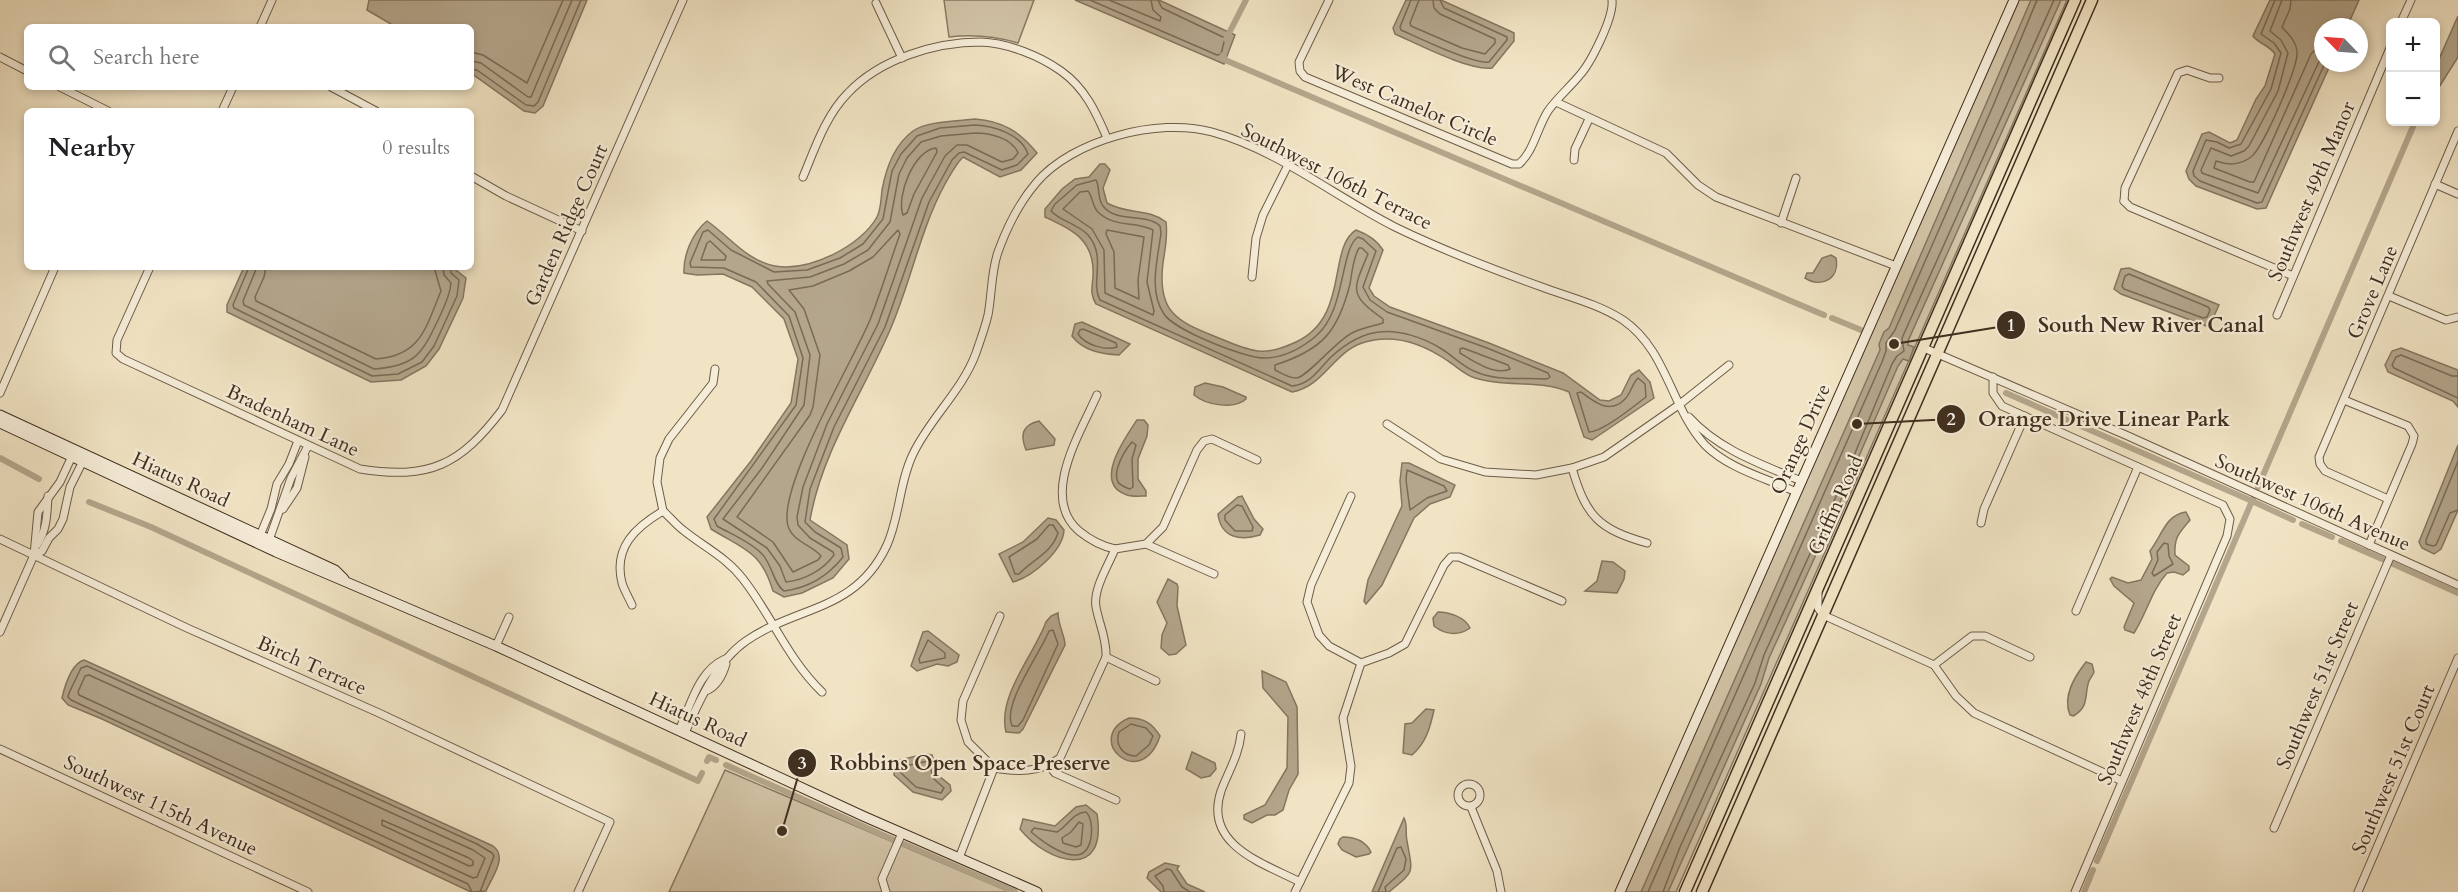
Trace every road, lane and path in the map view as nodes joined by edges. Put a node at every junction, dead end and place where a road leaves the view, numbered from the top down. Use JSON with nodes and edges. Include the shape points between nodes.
{"nodes":[{"id":1,"x":272,"y":0,"type":"edge"},
{"id":2,"x":683,"y":0,"type":"edge"},
{"id":3,"x":1329,"y":0,"type":"edge"},
{"id":4,"x":1612,"y":0,"type":"edge"},
{"id":5,"x":2014,"y":0,"type":"edge"},
{"id":6,"x":2075,"y":0,"type":"edge"},
{"id":7,"x":2092,"y":0,"type":"edge"},
{"id":8,"x":2411,"y":0,"type":"edge"},
{"id":9,"x":876,"y":3,"type":"dead end"},
{"id":10,"x":2403,"y":18,"type":"edge"},
{"id":11,"x":2066,"y":21,"type":"junction"},
{"id":12,"x":261,"y":24,"type":"edge"},
{"id":13,"x":2072,"y":45,"type":"junction"},
{"id":14,"x":0,"y":57,"type":"edge"},
{"id":15,"x":902,"y":58,"type":"junction"},
{"id":16,"x":2386,"y":60,"type":"edge"},
{"id":17,"x":24,"y":69,"type":"edge"},
{"id":18,"x":2219,"y":78,"type":"dead end"},
{"id":19,"x":66,"y":90,"type":"edge"},
{"id":20,"x":232,"y":90,"type":"edge"},
{"id":21,"x":337,"y":90,"type":"edge"},
{"id":22,"x":1556,"y":102,"type":"junction"},
{"id":23,"x":102,"y":108,"type":"edge"},
{"id":24,"x":223,"y":108,"type":"edge"},
{"id":25,"x":370,"y":108,"type":"edge"},
{"id":26,"x":1589,"y":119,"type":"junction"},
{"id":27,"x":2458,"y":130,"type":"edge"},
{"id":28,"x":1107,"y":138,"type":"junction"},
{"id":29,"x":1574,"y":160,"type":"dead end"},
{"id":30,"x":1288,"y":165,"type":"junction"},
{"id":31,"x":803,"y":177,"type":"dead end"},
{"id":32,"x":474,"y":178,"type":"edge"},
{"id":33,"x":1796,"y":178,"type":"dead end"},
{"id":34,"x":2435,"y":184,"type":"junction"},
{"id":35,"x":2458,"y":194,"type":"edge"},
{"id":36,"x":1781,"y":223,"type":"junction"},
{"id":37,"x":582,"y":231,"type":"junction"},
{"id":38,"x":1896,"y":266,"type":"junction"},
{"id":39,"x":54,"y":270,"type":"edge"},
{"id":40,"x":149,"y":270,"type":"edge"},
{"id":41,"x":2293,"y":276,"type":"junction"},
{"id":42,"x":1252,"y":277,"type":"dead end"},
{"id":43,"x":2389,"y":296,"type":"junction"},
{"id":44,"x":2277,"y":315,"type":"dead end"},
{"id":45,"x":2456,"y":318,"type":"edge"},
{"id":46,"x":1924,"y":348,"type":"junction"},
{"id":47,"x":1939,"y":354,"type":"junction"},
{"id":48,"x":1729,"y":365,"type":"dead end"},
{"id":49,"x":715,"y":369,"type":"dead end"},
{"id":50,"x":1993,"y":377,"type":"junction"},
{"id":51,"x":0,"y":393,"type":"edge"},
{"id":52,"x":1097,"y":395,"type":"dead end"},
{"id":53,"x":2344,"y":399,"type":"junction"},
{"id":54,"x":1682,"y":407,"type":"junction"},
{"id":55,"x":0,"y":415,"type":"edge"},
{"id":56,"x":2025,"y":416,"type":"junction"},
{"id":57,"x":0,"y":423,"type":"edge"},
{"id":58,"x":1387,"y":424,"type":"dead end"},
{"id":59,"x":298,"y":441,"type":"junction"},
{"id":60,"x":308,"y":446,"type":"junction"},
{"id":61,"x":463,"y":453,"type":"joint"},
{"id":62,"x":73,"y":454,"type":"junction"},
{"id":63,"x":84,"y":459,"type":"junction"},
{"id":64,"x":1257,"y":460,"type":"dead end"},
{"id":65,"x":2138,"y":467,"type":"junction"},
{"id":66,"x":1572,"y":468,"type":"junction"},
{"id":67,"x":281,"y":476,"type":"junction"},
{"id":68,"x":290,"y":480,"type":"junction"},
{"id":69,"x":1801,"y":481,"type":"junction"},
{"id":70,"x":299,"y":482,"type":"junction"},
{"id":71,"x":1796,"y":492,"type":"junction"},
{"id":72,"x":48,"y":496,"type":"junction"},
{"id":73,"x":1351,"y":496,"type":"dead end"},
{"id":74,"x":2388,"y":499,"type":"junction"},
{"id":75,"x":663,"y":511,"type":"junction"},
{"id":76,"x":280,"y":514,"type":"junction"},
{"id":77,"x":1981,"y":523,"type":"dead end"},
{"id":78,"x":46,"y":526,"type":"junction"},
{"id":79,"x":58,"y":529,"type":"junction"},
{"id":80,"x":0,"y":539,"type":"edge"},
{"id":81,"x":263,"y":541,"type":"junction"},
{"id":82,"x":1647,"y":543,"type":"dead end"},
{"id":83,"x":1146,"y":544,"type":"junction"},
{"id":84,"x":2368,"y":545,"type":"junction"},
{"id":85,"x":36,"y":547,"type":"junction"},
{"id":86,"x":1115,"y":549,"type":"junction"},
{"id":87,"x":34,"y":555,"type":"junction"},
{"id":88,"x":2391,"y":555,"type":"junction"},
{"id":89,"x":1214,"y":574,"type":"dead end"},
{"id":90,"x":2458,"y":585,"type":"edge"},
{"id":91,"x":1817,"y":590,"type":"junction"},
{"id":92,"x":1562,"y":601,"type":"dead end"},
{"id":93,"x":632,"y":605,"type":"dead end"},
{"id":94,"x":2076,"y":611,"type":"dead end"},
{"id":95,"x":1823,"y":615,"type":"junction"},
{"id":96,"x":1000,"y":616,"type":"dead end"},
{"id":97,"x":509,"y":617,"type":"dead end"},
{"id":98,"x":773,"y":627,"type":"junction"},
{"id":99,"x":0,"y":632,"type":"edge"},
{"id":100,"x":496,"y":646,"type":"junction"},
{"id":101,"x":1107,"y":657,"type":"junction"},
{"id":102,"x":2030,"y":657,"type":"dead end"},
{"id":103,"x":727,"y":658,"type":"junction"},
{"id":104,"x":2458,"y":658,"type":"edge"},
{"id":105,"x":1361,"y":663,"type":"junction"},
{"id":106,"x":1934,"y":665,"type":"junction"},
{"id":107,"x":1156,"y":681,"type":"dead end"},
{"id":108,"x":822,"y":692,"type":"dead end"},
{"id":109,"x":682,"y":731,"type":"junction"},
{"id":110,"x":1241,"y":734,"type":"dead end"},
{"id":111,"x":0,"y":749,"type":"edge"},
{"id":112,"x":1049,"y":766,"type":"junction"},
{"id":113,"x":994,"y":768,"type":"junction"},
{"id":114,"x":2121,"y":781,"type":"junction"},
{"id":115,"x":1116,"y":800,"type":"dead end"},
{"id":116,"x":1471,"y":807,"type":"dead end"},
{"id":117,"x":2274,"y":828,"type":"dead end"},
{"id":118,"x":902,"y":833,"type":"junction"},
{"id":119,"x":959,"y":858,"type":"junction"},
{"id":120,"x":1300,"y":882,"type":"junction"},
{"id":121,"x":308,"y":892,"type":"edge"},
{"id":122,"x":578,"y":892,"type":"edge"},
{"id":123,"x":886,"y":892,"type":"edge"},
{"id":124,"x":1037,"y":892,"type":"edge"},
{"id":125,"x":1295,"y":892,"type":"edge"},
{"id":126,"x":1501,"y":892,"type":"edge"},
{"id":127,"x":1620,"y":892,"type":"edge"},
{"id":128,"x":1685,"y":892,"type":"edge"},
{"id":129,"x":1702,"y":892,"type":"edge"},
{"id":130,"x":2075,"y":892,"type":"edge"},
{"id":131,"x":2358,"y":892,"type":"edge"}],
"edges":[{"from":1,"to":12,"type":"street"},
{"from":2,"to":37,"type":"street","name":"Garden Ridge Court"},
{"from":3,"to":22,"type":"street","name":"West Camelot Circle","via":[[1299,62],[1305,76],[1326,86],[1519,164]]},
{"from":4,"to":22,"type":"street","via":[[1612,10],[1588,64]]},
{"from":5,"to":38,"type":"street","name":"Orange Drive"},
{"from":6,"to":11,"type":"main road","name":"Griffin Road"},
{"from":7,"to":13,"type":"main road","name":"Griffin Road"},
{"from":8,"to":10,"type":"street"},
{"from":9,"to":15,"type":"street"},
{"from":11,"to":13,"type":"main road"},
{"from":11,"to":46,"type":"main road","name":"Griffin Road"},
{"from":13,"to":47,"type":"main road","name":"Griffin Road"},
{"from":14,"to":17,"type":"street"},
{"from":15,"to":28,"type":"street","via":[[937,47],[982,42],[1022,50],[1062,71],[1090,100]]},
{"from":15,"to":31,"type":"street","via":[[876,70],[847,93],[823,129]]},
{"from":16,"to":41,"type":"street","name":"Southwest 49th Manor"},
{"from":18,"to":41,"type":"street","via":[[2181,70],[2122,202]]},
{"from":19,"to":23,"type":"street"},
{"from":20,"to":24,"type":"street"},
{"from":21,"to":25,"type":"street"},
{"from":22,"to":26,"type":"street"},
{"from":26,"to":29,"type":"street"},
{"from":26,"to":36,"type":"street","via":[[1666,153],[1716,197]]},
{"from":27,"to":34,"type":"street","name":"Grove Lane"},
{"from":28,"to":30,"type":"street","name":"Southwest 106th Terrace","via":[[1157,128],[1208,130]]},
{"from":28,"to":98,"type":"street","name":"Southwest 106th Terrace","via":[[1069,156],[1038,181],[1011,219],[996,258],[988,315],[975,357],[913,453],[886,547],[872,568],[858,586],[836,601]]},
{"from":30,"to":42,"type":"street","via":[[1263,215]]},
{"from":30,"to":54,"type":"street","name":"Southwest 106th Terrace","via":[[1397,228],[1463,258],[1598,307],[1625,322],[1647,342]]},
{"from":32,"to":37,"type":"street"},
{"from":33,"to":36,"type":"street"},
{"from":34,"to":35,"type":"street"},
{"from":34,"to":43,"type":"street","name":"Grove Lane"},
{"from":36,"to":38,"type":"street"},
{"from":37,"to":61,"type":"street","name":"Garden Ridge Court","via":[[502,410]]},
{"from":38,"to":69,"type":"street","name":"Orange Drive"},
{"from":39,"to":51,"type":"street"},
{"from":40,"to":59,"type":"street","name":"Bradenham Lane","via":[[117,340],[116,353]]},
{"from":41,"to":44,"type":"street","name":"Southwest 49th Manor"},
{"from":43,"to":45,"type":"street","via":[[2444,319]]},
{"from":43,"to":53,"type":"street","name":"Grove Lane"},
{"from":46,"to":47,"type":"street","name":"Southwest 106th Avenue"},
{"from":46,"to":91,"type":"main road","name":"Griffin Road"},
{"from":47,"to":50,"type":"street","name":"Southwest 106th Avenue"},
{"from":47,"to":95,"type":"main road","name":"Griffin Road"},
{"from":48,"to":54,"type":"street"},
{"from":49,"to":75,"type":"street","via":[[713,383],[669,439],[660,458],[657,482]]},
{"from":50,"to":56,"type":"street","via":[[1993,393],[1998,402]]},
{"from":50,"to":84,"type":"street","name":"Southwest 106th Avenue"},
{"from":52,"to":86,"type":"street","via":[[1067,464],[1062,499],[1075,527],[1103,547]]},
{"from":53,"to":74,"type":"street","name":"Grove Lane","via":[[2320,454],[2321,466]]},
{"from":53,"to":74,"type":"street","via":[[2405,425],[2414,436]]},
{"from":54,"to":66,"type":"street","via":[[1604,457]]},
{"from":54,"to":69,"type":"street","name":"Southwest 106th Terrace","via":[[1710,437]]},
{"from":54,"to":71,"type":"street","name":"Southwest 106th Terrace","via":[[1694,430],[1724,461]]},
{"from":55,"to":62,"type":"street","name":"Hiatus Road"},
{"from":56,"to":65,"type":"street"},
{"from":56,"to":77,"type":"street"},
{"from":57,"to":62,"type":"street","name":"Hiatus Road"},
{"from":58,"to":66,"type":"street","via":[[1441,459],[1485,472],[1536,475]]},
{"from":59,"to":60,"type":"street","name":"Bradenham Lane"},
{"from":59,"to":67,"type":"street"},
{"from":60,"to":61,"type":"street","name":"Bradenham Lane","via":[[360,470],[384,473],[416,473],[446,464]]},
{"from":60,"to":68,"type":"street"},
{"from":60,"to":70,"type":"street"},
{"from":62,"to":63,"type":"street","name":"Hiatus Road"},
{"from":62,"to":72,"type":"street","via":[[60,482]]},
{"from":63,"to":79,"type":"street","via":[[70,487]]},
{"from":63,"to":81,"type":"street","name":"Hiatus Road"},
{"from":64,"to":83,"type":"street","via":[[1212,439],[1204,441],[1163,527]]},
{"from":65,"to":94,"type":"street"},
{"from":65,"to":114,"type":"street","name":"Southwest 48th Street","via":[[2223,505],[2230,519],[2227,536]]},
{"from":66,"to":82,"type":"street","via":[[1593,516],[1617,535]]},
{"from":67,"to":68,"type":"street"},
{"from":67,"to":81,"type":"street"},
{"from":68,"to":70,"type":"street"},
{"from":68,"to":76,"type":"street"},
{"from":69,"to":71,"type":"street","name":"Orange Drive"},
{"from":70,"to":76,"type":"street"},
{"from":71,"to":127,"type":"street","name":"Orange Drive"},
{"from":72,"to":78,"type":"street"},
{"from":72,"to":85,"type":"street","via":[[38,512]]},
{"from":73,"to":105,"type":"street","via":[[1307,602],[1319,635],[1329,646]]},
{"from":74,"to":84,"type":"street"},
{"from":75,"to":93,"type":"street","via":[[641,524],[627,540],[621,562],[622,583]]},
{"from":75,"to":98,"type":"street","via":[[682,530],[719,554],[743,579]]},
{"from":76,"to":81,"type":"street"},
{"from":78,"to":79,"type":"street"},
{"from":78,"to":85,"type":"street"},
{"from":79,"to":87,"type":"street","via":[[42,551]]},
{"from":80,"to":87,"type":"street","name":"Birch Terrace"},
{"from":81,"to":100,"type":"street","name":"Hiatus Road","via":[[332,577],[345,579]]},
{"from":83,"to":86,"type":"street"},
{"from":83,"to":89,"type":"street"},
{"from":84,"to":88,"type":"street","name":"Southwest 106th Avenue"},
{"from":85,"to":87,"type":"street"},
{"from":86,"to":101,"type":"street","via":[[1095,605]]},
{"from":87,"to":99,"type":"street"},
{"from":87,"to":122,"type":"street","name":"Birch Terrace","via":[[610,822]]},
{"from":88,"to":90,"type":"street","name":"Southwest 106th Avenue"},
{"from":88,"to":117,"type":"street","name":"Southwest 51st Street"},
{"from":91,"to":95,"type":"street","via":[[1818,608]]},
{"from":91,"to":128,"type":"main road","name":"Griffin Road"},
{"from":92,"to":105,"type":"street","via":[[1451,557],[1405,644]]},
{"from":95,"to":106,"type":"street"},
{"from":95,"to":129,"type":"main road","name":"Griffin Road"},
{"from":96,"to":113,"type":"street","via":[[963,700],[961,720],[968,742]]},
{"from":97,"to":100,"type":"street"},
{"from":98,"to":103,"type":"street","name":"Southwest 106th Terrace","via":[[746,641]]},
{"from":98,"to":108,"type":"street","via":[[804,675]]},
{"from":100,"to":109,"type":"street","name":"Hiatus Road"},
{"from":101,"to":107,"type":"street"},
{"from":101,"to":112,"type":"street","via":[[1060,758]]},
{"from":102,"to":106,"type":"street","via":[[1984,636],[1972,636]]},
{"from":103,"to":109,"type":"street"},
{"from":103,"to":109,"type":"street","name":"Southwest 106th Terrace","via":[[706,673]]},
{"from":104,"to":131,"type":"street","name":"Southwest 51st Court"},
{"from":105,"to":120,"type":"street","via":[[1343,718],[1351,766],[1349,783]]},
{"from":106,"to":114,"type":"street","via":[[1974,713]]},
{"from":109,"to":118,"type":"street","name":"Hiatus Road"},
{"from":110,"to":120,"type":"street","via":[[1219,798],[1221,828],[1244,854]]},
{"from":111,"to":121,"type":"street","name":"Southwest 115th Avenue"},
{"from":112,"to":113,"type":"street","via":[[1022,771]]},
{"from":112,"to":115,"type":"street"},
{"from":113,"to":119,"type":"street"},
{"from":114,"to":130,"type":"street","name":"Southwest 48th Street"},
{"from":116,"to":126,"type":"street","via":[[1497,871]]},
{"from":118,"to":119,"type":"street","name":"Hiatus Road"},
{"from":118,"to":123,"type":"street","via":[[882,879]]},
{"from":119,"to":124,"type":"street","name":"Hiatus Road"},
{"from":120,"to":125,"type":"street"}]}
